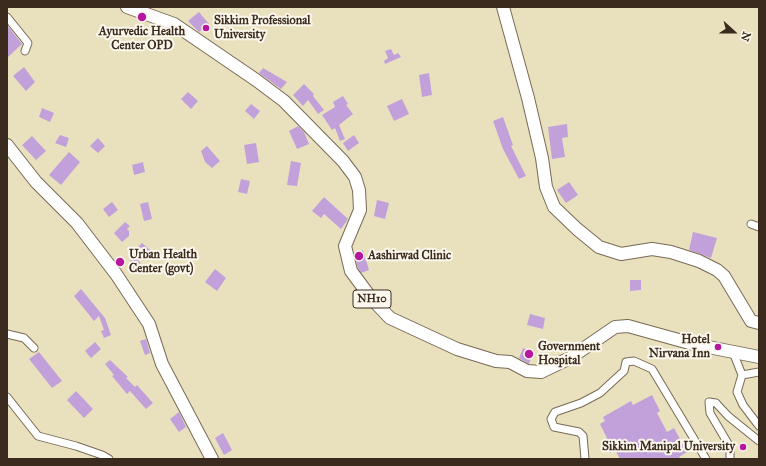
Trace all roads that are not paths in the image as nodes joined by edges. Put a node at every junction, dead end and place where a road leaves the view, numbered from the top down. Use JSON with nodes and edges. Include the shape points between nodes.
{"nodes":[{"id":1,"x":127,"y":7,"type":"edge"},
{"id":2,"x":503,"y":7,"type":"edge"},
{"id":3,"x":7,"y":17,"type":"edge"},
{"id":4,"x":25,"y":51,"type":"dead end"},
{"id":5,"x":7,"y":145,"type":"edge"},
{"id":6,"x":751,"y":224,"type":"dead end"},
{"id":7,"x":759,"y":227,"type":"edge"},
{"id":8,"x":759,"y":323,"type":"edge"},
{"id":9,"x":7,"y":334,"type":"edge"},
{"id":10,"x":34,"y":348,"type":"dead end"},
{"id":11,"x":733,"y":352,"type":"junction"},
{"id":12,"x":759,"y":357,"type":"edge"},
{"id":13,"x":759,"y":372,"type":"edge"},
{"id":14,"x":742,"y":375,"type":"junction"},
{"id":15,"x":7,"y":397,"type":"edge"},
{"id":16,"x":759,"y":426,"type":"edge"},
{"id":17,"x":759,"y":441,"type":"edge"},
{"id":18,"x":76,"y":446,"type":"junction"},
{"id":19,"x":100,"y":459,"type":"edge"},
{"id":20,"x":109,"y":459,"type":"edge"},
{"id":21,"x":212,"y":459,"type":"edge"},
{"id":22,"x":585,"y":459,"type":"edge"},
{"id":23,"x":706,"y":459,"type":"edge"},
{"id":24,"x":730,"y":459,"type":"edge"}],
"edges":[{"from":1,"to":11,"type":"highway","number":"NH10","via":[[174,24],[267,88],[284,101],[343,160],[355,177],[359,190],[360,210],[345,246],[351,271],[390,318],[457,348],[496,361],[510,362],[527,371],[541,372],[570,358],[615,326],[628,326]]},
{"from":2,"to":8,"type":"highway","via":[[528,98],[546,187],[554,207],[600,247],[621,254],[652,249],[699,260],[724,276],[751,322]]},
{"from":3,"to":4,"type":"street","via":[[28,43]]},
{"from":5,"to":21,"type":"highway","via":[[36,182],[77,223],[116,274],[149,324],[162,364]]},
{"from":6,"to":7,"type":"street"},
{"from":9,"to":10,"type":"street","via":[[24,338]]},
{"from":11,"to":12,"type":"highway","number":"NH10"},
{"from":11,"to":14,"type":"street"},
{"from":13,"to":14,"type":"street"},
{"from":14,"to":16,"type":"street","via":[[737,392],[743,405]]},
{"from":15,"to":18,"type":"street","via":[[38,436]]},
{"from":17,"to":24,"type":"street","via":[[716,403],[709,402],[710,412],[730,446]]},
{"from":18,"to":19,"type":"street"},
{"from":18,"to":20,"type":"street"},
{"from":22,"to":23,"type":"street","via":[[583,436],[579,432],[554,427],[551,419],[555,412],[600,393],[624,371],[626,362],[634,361],[652,369]]}]}
